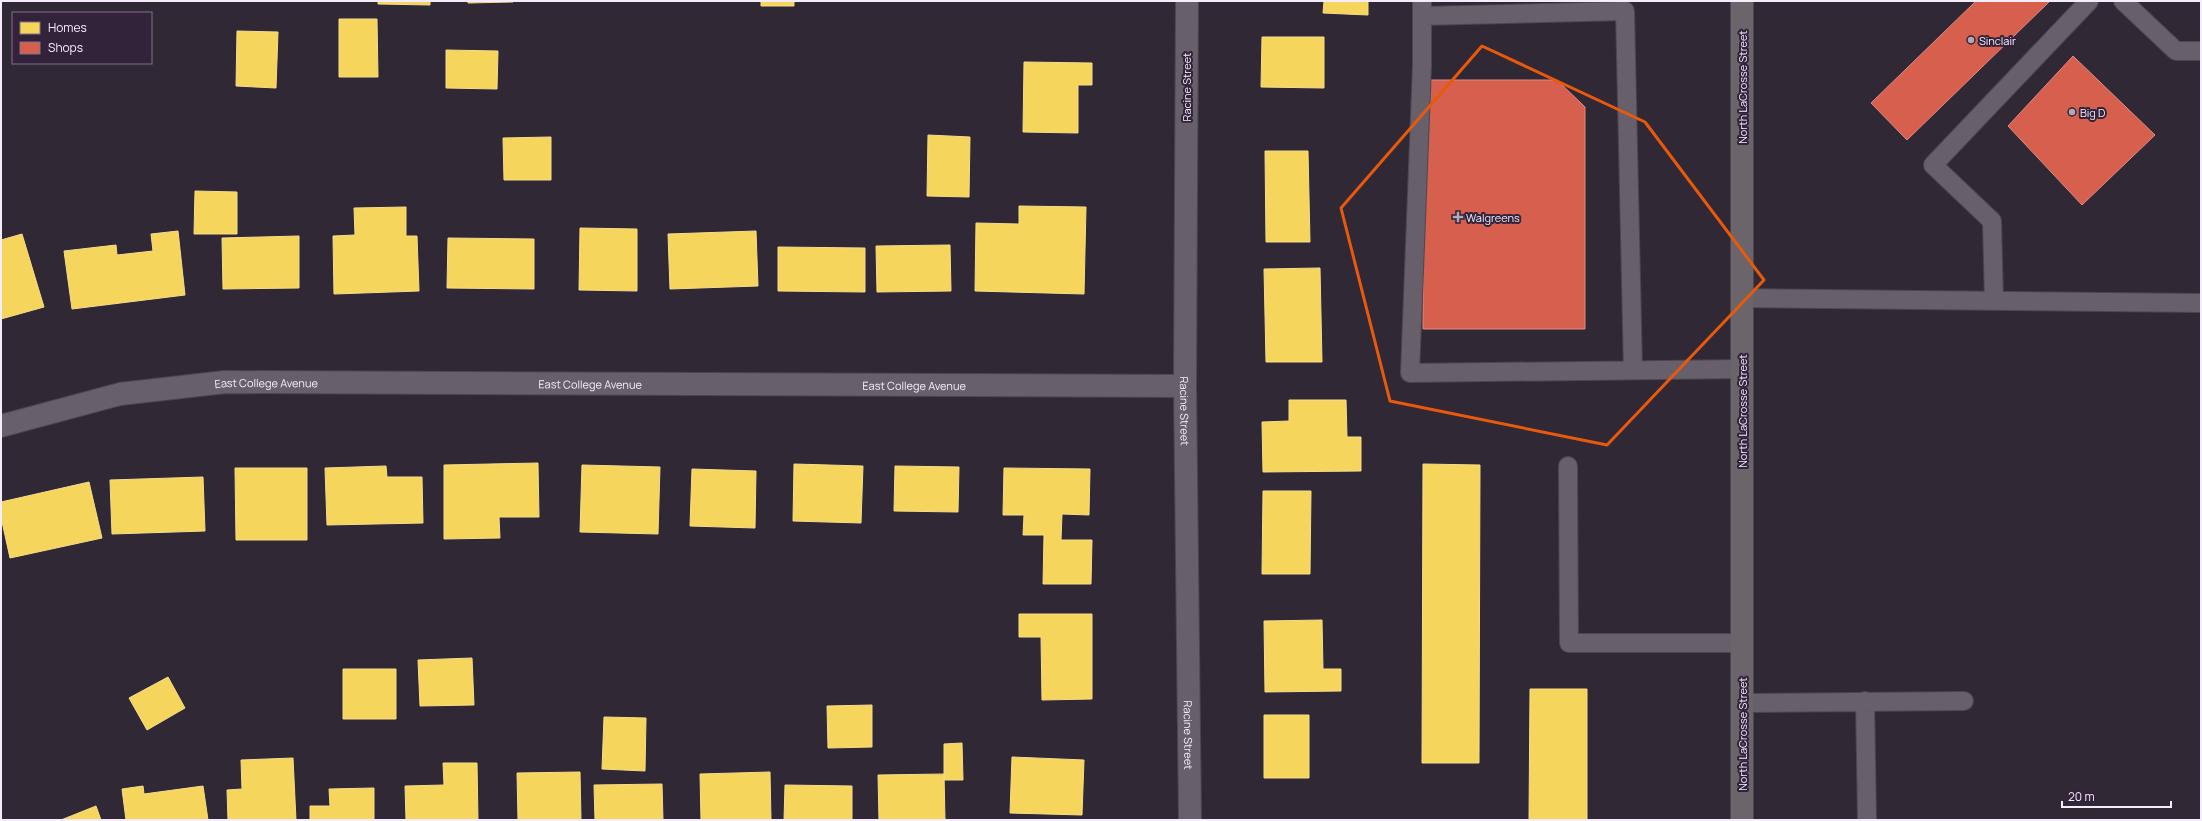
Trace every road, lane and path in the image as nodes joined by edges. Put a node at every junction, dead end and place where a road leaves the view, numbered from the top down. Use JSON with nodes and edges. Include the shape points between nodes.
{"nodes":[{"id":1,"x":1187,"y":1,"type":"edge"},
{"id":2,"x":1742,"y":1,"type":"edge"},
{"id":3,"x":2089,"y":1,"type":"edge"},
{"id":4,"x":2123,"y":1,"type":"edge"},
{"id":5,"x":1625,"y":6,"type":"edge"},
{"id":6,"x":1422,"y":8,"type":"edge"},
{"id":7,"x":2201,"y":50,"type":"edge"},
{"id":8,"x":1742,"y":298,"type":"junction"},
{"id":9,"x":1994,"y":301,"type":"junction"},
{"id":10,"x":2201,"y":303,"type":"edge"},
{"id":11,"x":1742,"y":369,"type":"junction"},
{"id":12,"x":1633,"y":370,"type":"junction"},
{"id":13,"x":1185,"y":386,"type":"junction"},
{"id":14,"x":1,"y":426,"type":"edge"},
{"id":15,"x":1568,"y":466,"type":"dead end"},
{"id":16,"x":1742,"y":643,"type":"junction"},
{"id":17,"x":1865,"y":701,"type":"junction"},
{"id":18,"x":1964,"y":701,"type":"dead end"},
{"id":19,"x":1742,"y":703,"type":"junction"},
{"id":20,"x":1190,"y":820,"type":"edge"},
{"id":21,"x":1742,"y":820,"type":"edge"},
{"id":22,"x":1867,"y":820,"type":"edge"}],
"edges":[{"from":1,"to":13,"type":"street","name":"Racine Street"},
{"from":2,"to":8,"type":"main road","name":"North LaCrosse Street"},
{"from":3,"to":9,"type":"lane","via":[[1933,165],[1992,221]]},
{"from":4,"to":7,"type":"lane","via":[[2176,51]]},
{"from":5,"to":6,"type":"lane"},
{"from":5,"to":12,"type":"lane"},
{"from":6,"to":12,"type":"lane","via":[[1410,373]]},
{"from":8,"to":9,"type":"lane"},
{"from":8,"to":11,"type":"main road","name":"North LaCrosse Street"},
{"from":9,"to":10,"type":"lane"},
{"from":11,"to":12,"type":"lane"},
{"from":11,"to":16,"type":"main road","name":"North LaCrosse Street"},
{"from":13,"to":14,"type":"street","name":"East College Avenue","via":[[225,382],[120,394]]},
{"from":13,"to":20,"type":"street","name":"Racine Street"},
{"from":15,"to":16,"type":"lane","via":[[1569,643]]},
{"from":16,"to":19,"type":"main road","name":"North LaCrosse Street"},
{"from":17,"to":18,"type":"lane"},
{"from":17,"to":19,"type":"lane"},
{"from":17,"to":22,"type":"lane"},
{"from":19,"to":21,"type":"main road","name":"North LaCrosse Street"}]}
